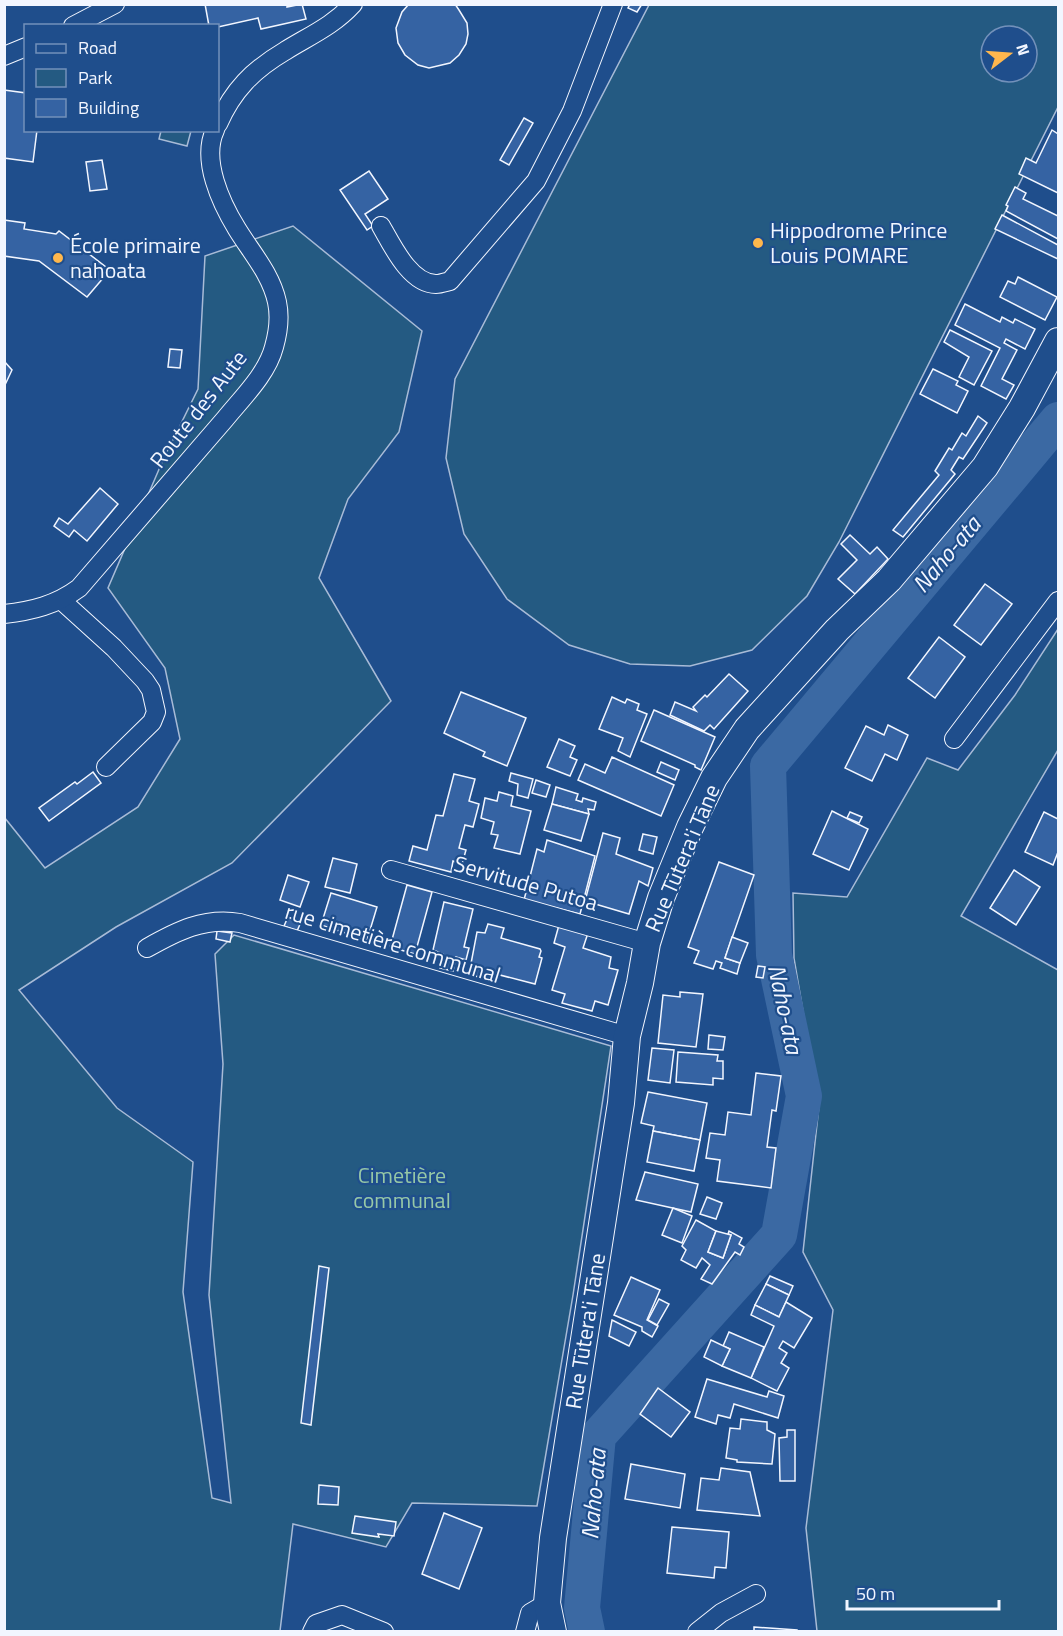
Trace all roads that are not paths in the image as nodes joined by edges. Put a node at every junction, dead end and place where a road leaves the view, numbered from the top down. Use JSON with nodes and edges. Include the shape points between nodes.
{"nodes":[{"id":1,"x":115,"y":4,"type":"edge"},
{"id":2,"x":353,"y":4,"type":"edge"},
{"id":3,"x":613,"y":4,"type":"edge"},
{"id":4,"x":77,"y":24,"type":"edge"},
{"id":5,"x":24,"y":48,"type":"edge"},
{"id":6,"x":4,"y":56,"type":"edge"},
{"id":7,"x":219,"y":122,"type":"edge"},
{"id":8,"x":214,"y":132,"type":"edge"},
{"id":9,"x":381,"y":226,"type":"dead end"},
{"id":10,"x":1059,"y":341,"type":"edge"},
{"id":11,"x":61,"y":600,"type":"junction"},
{"id":12,"x":1059,"y":601,"type":"edge"},
{"id":13,"x":4,"y":614,"type":"edge"},
{"id":14,"x":954,"y":739,"type":"dead end"},
{"id":15,"x":106,"y":767,"type":"dead end"},
{"id":16,"x":391,"y":870,"type":"dead end"},
{"id":17,"x":647,"y":943,"type":"junction"},
{"id":18,"x":147,"y":948,"type":"dead end"},
{"id":19,"x":627,"y":1036,"type":"junction"},
{"id":20,"x":756,"y":1594,"type":"dead end"},
{"id":21,"x":547,"y":1603,"type":"junction"},
{"id":22,"x":312,"y":1632,"type":"edge"},
{"id":23,"x":384,"y":1632,"type":"edge"},
{"id":24,"x":525,"y":1632,"type":"edge"},
{"id":25,"x":553,"y":1632,"type":"edge"},
{"id":26,"x":697,"y":1632,"type":"edge"}],
"edges":[{"from":1,"to":4,"type":"street"},
{"from":2,"to":7,"type":"street","via":[[330,26],[283,52],[246,79]]},
{"from":3,"to":9,"type":"street","via":[[572,111],[536,182],[450,281],[435,285],[418,279],[401,260]]},
{"from":5,"to":6,"type":"street"},
{"from":8,"to":11,"type":"street","name":"Route des Aute","via":[[209,151],[215,183],[237,229],[267,276],[276,301],[278,326],[273,350],[253,385],[225,419],[79,588]]},
{"from":10,"to":17,"type":"street","name":"Rue Tūtera'i Tāne","via":[[985,466],[889,580],[837,630],[747,729],[702,802],[661,898]]},
{"from":11,"to":13,"type":"street","name":"Route des Aute"},
{"from":11,"to":15,"type":"street","via":[[114,648],[151,690],[156,712],[152,722]]},
{"from":12,"to":14,"type":"street"},
{"from":16,"to":17,"type":"street","name":"Servitude Putoa"},
{"from":17,"to":19,"type":"street","name":"Rue Tūtera'i Tāne"},
{"from":18,"to":19,"type":"street","name":"rue cimetière communal","via":[[199,923],[240,922]]},
{"from":19,"to":21,"type":"street","name":"Rue Tūtera'i Tāne","via":[[621,1103],[557,1506]]},
{"from":20,"to":26,"type":"street","via":[[721,1612]]},
{"from":21,"to":24,"type":"street","via":[[530,1613]]},
{"from":21,"to":25,"type":"street","name":"Rue Tūtera'i Tāne"},
{"from":22,"to":23,"type":"street","via":[[316,1624],[342,1615]]}]}
